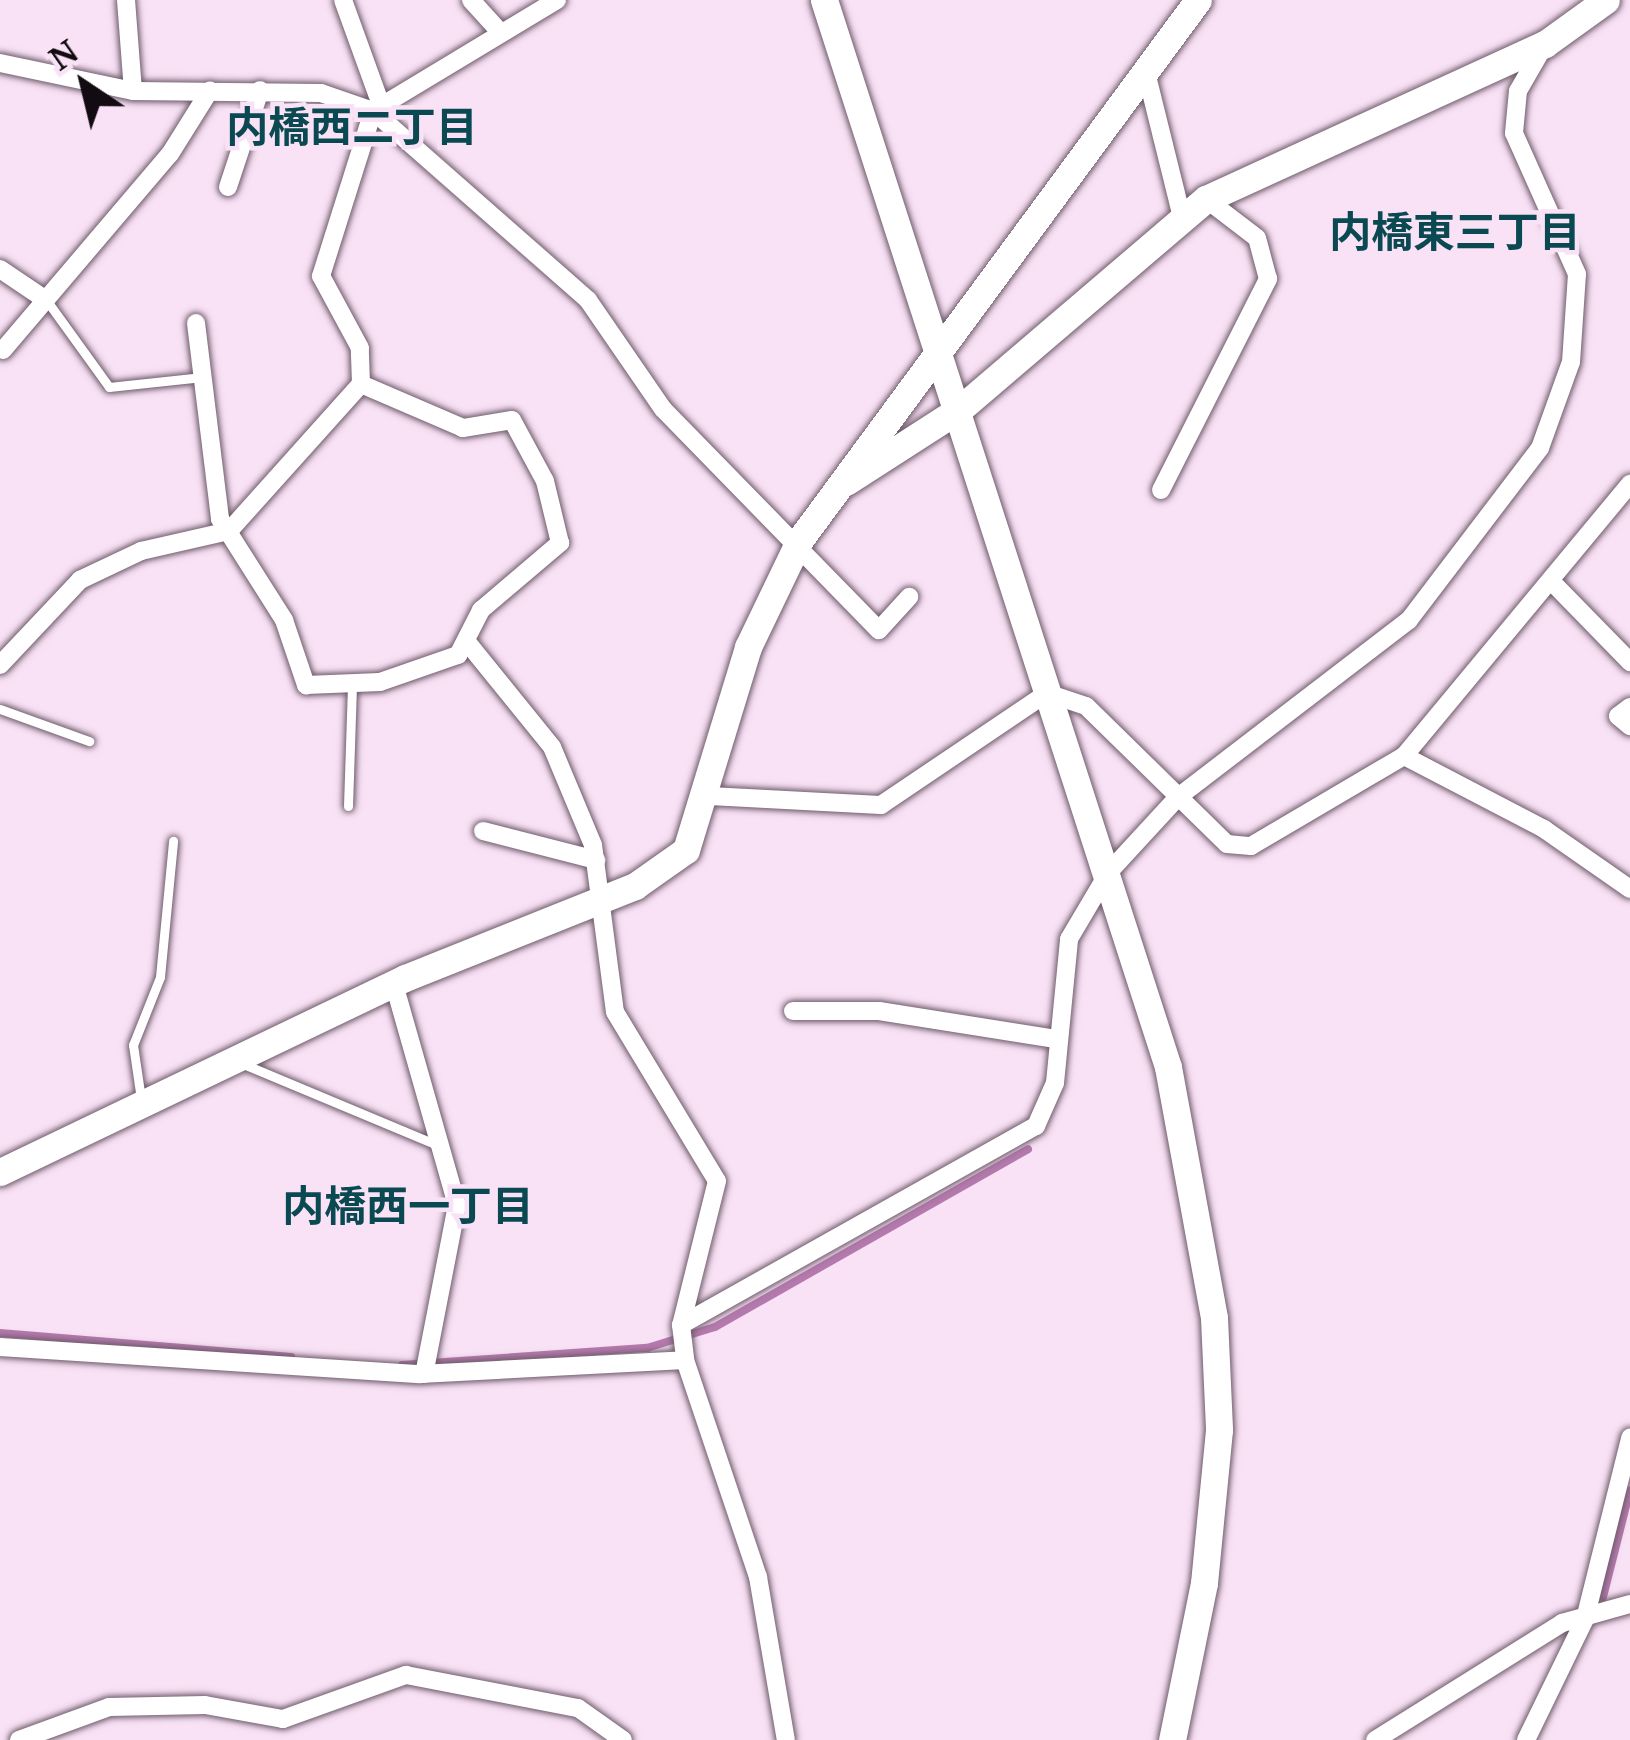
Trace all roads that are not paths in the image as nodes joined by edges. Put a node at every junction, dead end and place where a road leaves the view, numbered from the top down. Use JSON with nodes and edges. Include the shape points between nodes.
{"nodes":[{"id":1,"x":126,"y":0,"type":"edge"},
{"id":2,"x":343,"y":0,"type":"edge"},
{"id":3,"x":471,"y":0,"type":"edge"},
{"id":4,"x":557,"y":0,"type":"edge"},
{"id":5,"x":824,"y":0,"type":"edge"},
{"id":6,"x":1198,"y":0,"type":"edge"},
{"id":7,"x":1606,"y":0,"type":"edge"},
{"id":8,"x":500,"y":32,"type":"junction"},
{"id":9,"x":1545,"y":44,"type":"junction"},
{"id":10,"x":0,"y":63,"type":"edge"},
{"id":11,"x":1145,"y":68,"type":"junction"},
{"id":12,"x":210,"y":90,"type":"junction"},
{"id":13,"x":260,"y":90,"type":"junction"},
{"id":14,"x":133,"y":92,"type":"junction"},
{"id":15,"x":377,"y":108,"type":"junction"},
{"id":16,"x":228,"y":187,"type":"dead end"},
{"id":17,"x":1206,"y":199,"type":"junction"},
{"id":18,"x":1182,"y":217,"type":"junction"},
{"id":19,"x":0,"y":269,"type":"edge"},
{"id":20,"x":46,"y":300,"type":"junction"},
{"id":21,"x":196,"y":323,"type":"dead end"},
{"id":22,"x":942,"y":349,"type":"junction"},
{"id":23,"x":3,"y":350,"type":"dead end"},
{"id":24,"x":202,"y":377,"type":"junction"},
{"id":25,"x":361,"y":384,"type":"junction"},
{"id":26,"x":961,"y":408,"type":"junction"},
{"id":27,"x":842,"y":483,"type":"junction"},
{"id":28,"x":1630,"y":484,"type":"edge"},
{"id":29,"x":1161,"y":490,"type":"dead end"},
{"id":30,"x":229,"y":532,"type":"junction"},
{"id":31,"x":799,"y":542,"type":"junction"},
{"id":32,"x":1552,"y":582,"type":"junction"},
{"id":33,"x":909,"y":596,"type":"dead end"},
{"id":34,"x":467,"y":642,"type":"junction"},
{"id":35,"x":1,"y":658,"type":"edge"},
{"id":36,"x":1630,"y":662,"type":"edge"},
{"id":37,"x":352,"y":680,"type":"junction"},
{"id":38,"x":1047,"y":693,"type":"junction"},
{"id":39,"x":1630,"y":707,"type":"edge"},
{"id":40,"x":0,"y":709,"type":"edge"},
{"id":41,"x":1630,"y":726,"type":"edge"},
{"id":42,"x":89,"y":741,"type":"dead end"},
{"id":43,"x":1404,"y":756,"type":"junction"},
{"id":44,"x":710,"y":796,"type":"junction"},
{"id":45,"x":1177,"y":798,"type":"junction"},
{"id":46,"x":347,"y":806,"type":"dead end"},
{"id":47,"x":483,"y":831,"type":"dead end"},
{"id":48,"x":173,"y":841,"type":"dead end"},
{"id":49,"x":596,"y":860,"type":"junction"},
{"id":50,"x":1108,"y":873,"type":"junction"},
{"id":51,"x":1630,"y":889,"type":"edge"},
{"id":52,"x":603,"y":897,"type":"junction"},
{"id":53,"x":394,"y":984,"type":"junction"},
{"id":54,"x":793,"y":1011,"type":"dead end"},
{"id":55,"x":1057,"y":1039,"type":"junction"},
{"id":56,"x":239,"y":1058,"type":"junction"},
{"id":57,"x":143,"y":1104,"type":"junction"},
{"id":58,"x":440,"y":1146,"type":"junction"},
{"id":59,"x":0,"y":1172,"type":"edge"},
{"id":60,"x":681,"y":1325,"type":"junction"},
{"id":61,"x":0,"y":1347,"type":"edge"},
{"id":62,"x":685,"y":1360,"type":"junction"},
{"id":63,"x":424,"y":1374,"type":"junction"},
{"id":64,"x":1630,"y":1438,"type":"edge"},
{"id":65,"x":1630,"y":1604,"type":"edge"},
{"id":66,"x":1585,"y":1618,"type":"junction"},
{"id":67,"x":19,"y":1740,"type":"edge"},
{"id":68,"x":623,"y":1740,"type":"edge"},
{"id":69,"x":786,"y":1740,"type":"edge"},
{"id":70,"x":1172,"y":1740,"type":"edge"},
{"id":71,"x":1375,"y":1740,"type":"edge"},
{"id":72,"x":1526,"y":1740,"type":"edge"}],
"edges":[{"from":1,"to":14,"type":"street"},
{"from":2,"to":15,"type":"street"},
{"from":3,"to":8,"type":"street"},
{"from":4,"to":8,"type":"street"},
{"from":5,"to":22,"type":"street"},
{"from":6,"to":11,"type":"street"},
{"from":7,"to":9,"type":"street"},
{"from":8,"to":15,"type":"street"},
{"from":9,"to":17,"type":"street"},
{"from":9,"to":45,"type":"street","via":[[1518,91],[1514,133],[1577,274],[1571,362],[1540,448],[1409,620]]},
{"from":10,"to":14,"type":"street"},
{"from":11,"to":18,"type":"street"},
{"from":11,"to":22,"type":"street"},
{"from":12,"to":13,"type":"street"},
{"from":12,"to":14,"type":"street"},
{"from":12,"to":20,"type":"street"},
{"from":13,"to":15,"type":"street"},
{"from":13,"to":16,"type":"street"},
{"from":15,"to":25,"type":"street","via":[[321,275],[360,348]]},
{"from":15,"to":31,"type":"street","via":[[589,300],[663,409]]},
{"from":17,"to":18,"type":"street"},
{"from":17,"to":29,"type":"street","via":[[1257,238],[1268,279]]},
{"from":18,"to":26,"type":"street"},
{"from":19,"to":20,"type":"street"},
{"from":20,"to":23,"type":"street"},
{"from":20,"to":24,"type":"lane","via":[[109,387]]},
{"from":21,"to":24,"type":"street"},
{"from":22,"to":26,"type":"street"},
{"from":22,"to":27,"type":"street"},
{"from":24,"to":30,"type":"street"},
{"from":25,"to":30,"type":"street"},
{"from":25,"to":34,"type":"street","via":[[463,428],[512,420],[545,481],[560,543],[481,610]]},
{"from":26,"to":27,"type":"street"},
{"from":26,"to":38,"type":"street"},
{"from":27,"to":31,"type":"street"},
{"from":28,"to":32,"type":"street"},
{"from":30,"to":35,"type":"street","via":[[141,551],[80,580]]},
{"from":30,"to":37,"type":"street","via":[[284,620],[306,686]]},
{"from":31,"to":33,"type":"street","via":[[879,630]]},
{"from":31,"to":44,"type":"street","via":[[748,647]]},
{"from":32,"to":36,"type":"street"},
{"from":32,"to":43,"type":"street"},
{"from":34,"to":37,"type":"street","via":[[436,667]]},
{"from":34,"to":49,"type":"street","via":[[552,747]]},
{"from":37,"to":46,"type":"lane"},
{"from":38,"to":44,"type":"street","via":[[881,805]]},
{"from":38,"to":45,"type":"street","via":[[1086,706]]},
{"from":38,"to":50,"type":"street"},
{"from":39,"to":41,"type":"street","via":[[1618,716]]},
{"from":40,"to":42,"type":"lane"},
{"from":43,"to":45,"type":"street","via":[[1251,847],[1227,844]]},
{"from":43,"to":51,"type":"street","via":[[1544,829]]},
{"from":44,"to":52,"type":"street","via":[[686,850]]},
{"from":45,"to":50,"type":"street"},
{"from":47,"to":49,"type":"street"},
{"from":48,"to":57,"type":"lane","via":[[160,977],[133,1045]]},
{"from":49,"to":52,"type":"street"},
{"from":50,"to":55,"type":"street","via":[[1069,939]]},
{"from":50,"to":70,"type":"street","via":[[1168,1067],[1214,1318],[1219,1480]]},
{"from":52,"to":53,"type":"street"},
{"from":52,"to":60,"type":"street","via":[[614,1012],[716,1181]]},
{"from":53,"to":56,"type":"street"},
{"from":53,"to":58,"type":"street"},
{"from":54,"to":55,"type":"street","via":[[879,1011]]},
{"from":55,"to":60,"type":"street","via":[[1049,1110],[1036,1126]]},
{"from":56,"to":57,"type":"street"},
{"from":56,"to":58,"type":"lane","via":[[245,1070]]},
{"from":57,"to":59,"type":"street"},
{"from":58,"to":63,"type":"street","via":[[457,1225]]},
{"from":60,"to":62,"type":"street"},
{"from":61,"to":63,"type":"street"},
{"from":62,"to":63,"type":"street"},
{"from":62,"to":69,"type":"street","via":[[758,1577]]},
{"from":64,"to":66,"type":"street"},
{"from":65,"to":66,"type":"street"},
{"from":66,"to":71,"type":"street","via":[[1459,1682]]},
{"from":66,"to":72,"type":"street"},
{"from":67,"to":68,"type":"street","via":[[147,1705],[283,1719],[406,1675],[578,1708]]}]}
